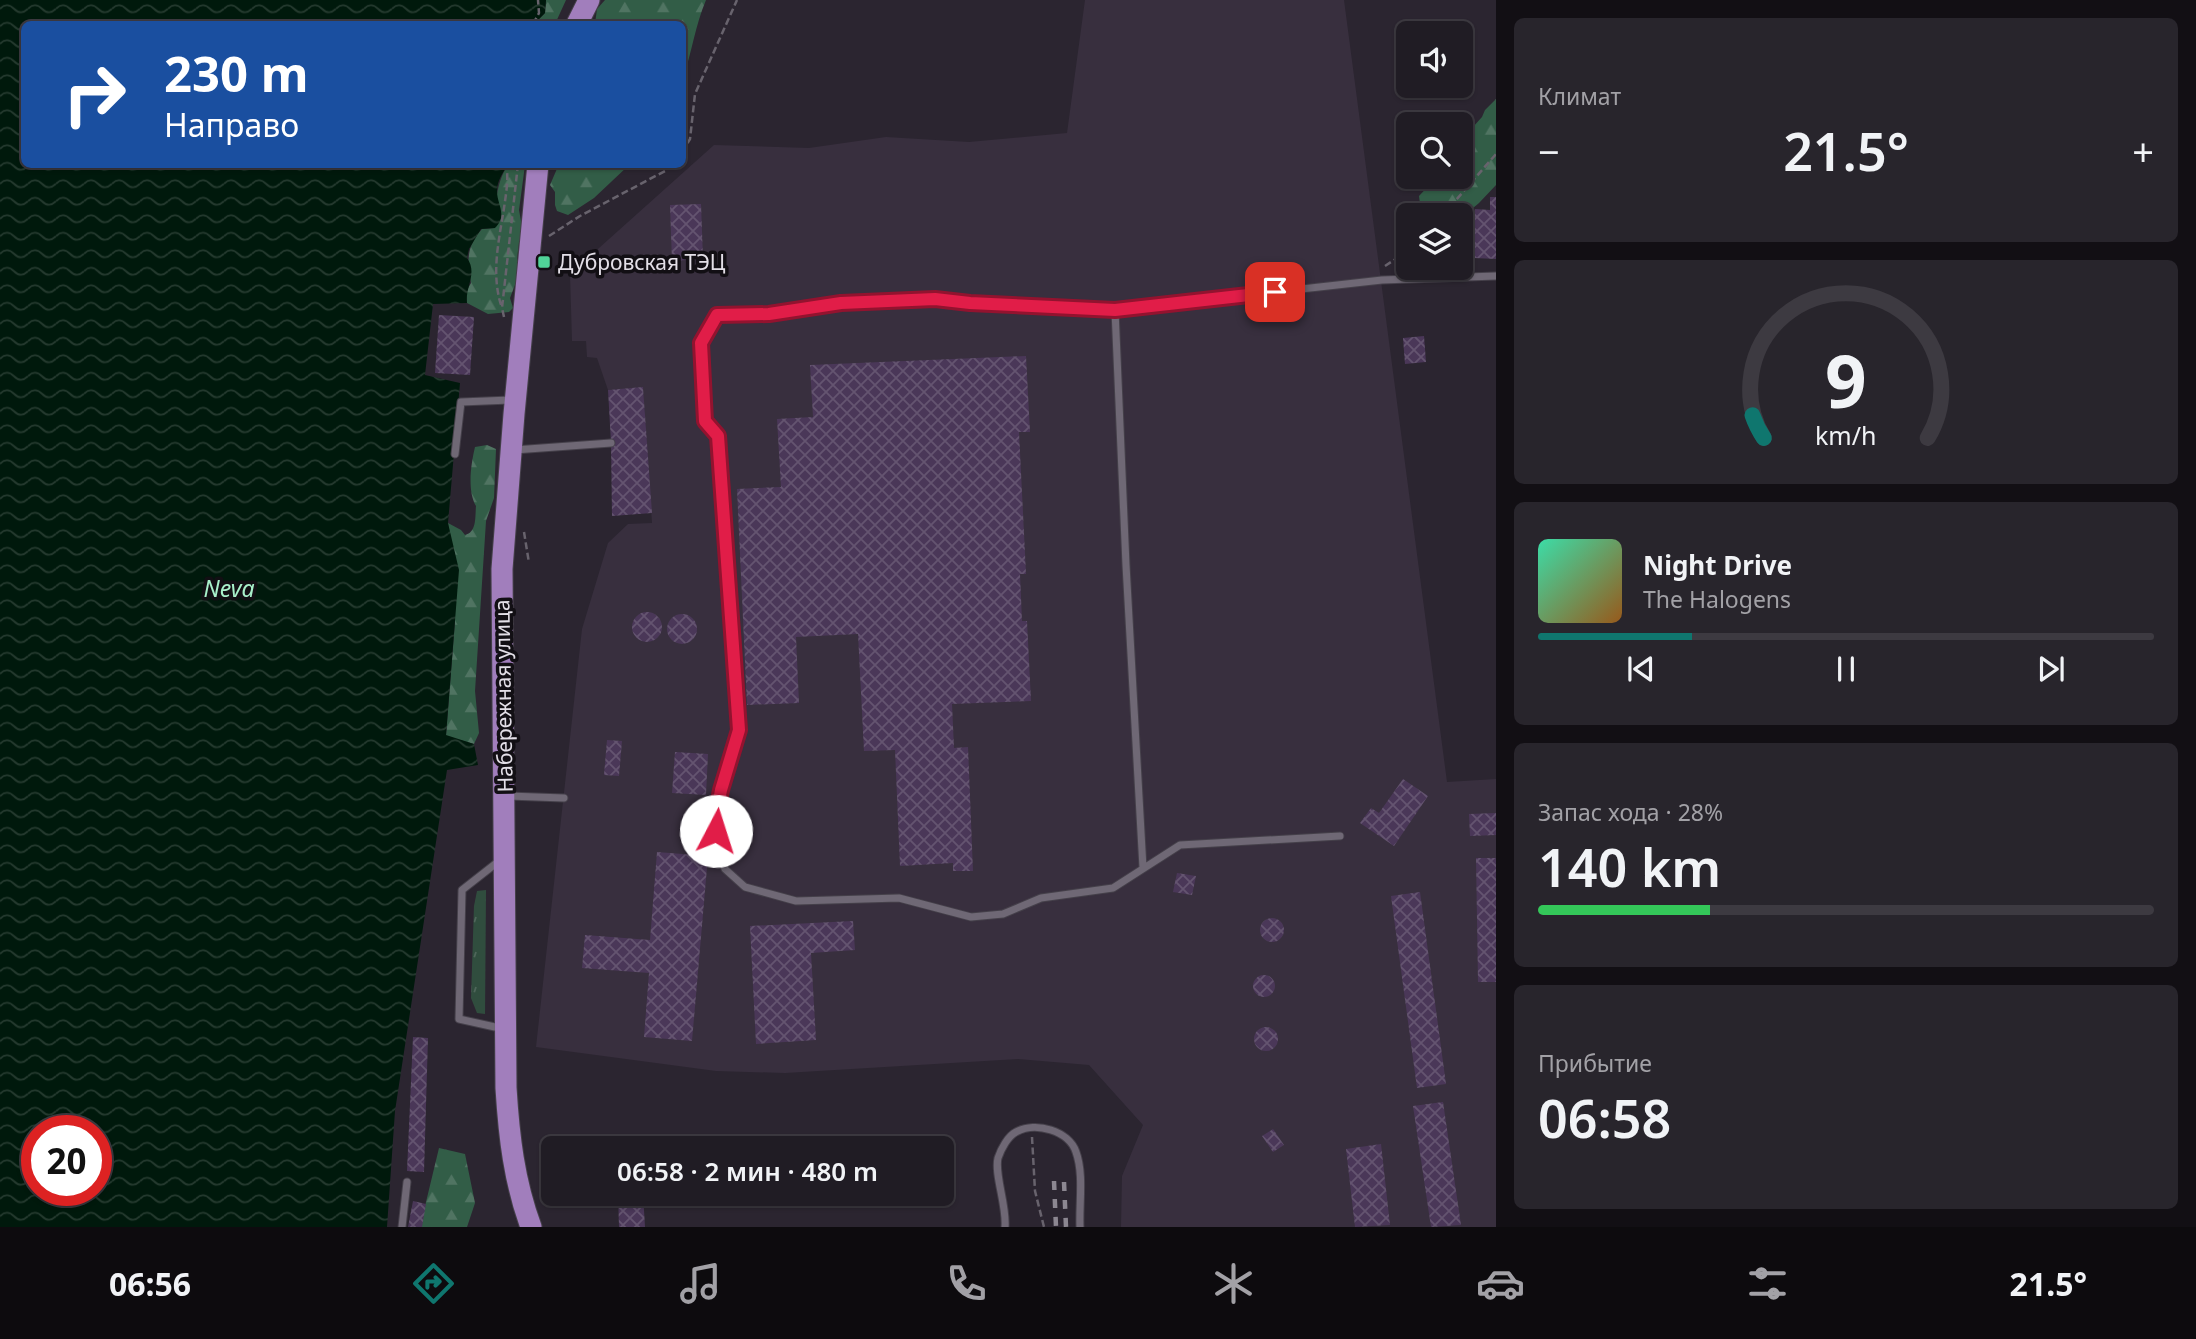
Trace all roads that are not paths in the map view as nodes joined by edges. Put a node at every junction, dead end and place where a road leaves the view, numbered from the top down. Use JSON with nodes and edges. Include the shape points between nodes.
{"nodes":[{"id":1,"x":589,"y":0,"type":"edge"},
{"id":2,"x":578,"y":21,"type":"edge"},
{"id":3,"x":538,"y":168,"type":"edge"},
{"id":4,"x":1496,"y":276,"type":"edge"},
{"id":5,"x":1115,"y":310,"type":"junction"},
{"id":6,"x":515,"y":400,"type":"junction"},
{"id":7,"x":611,"y":443,"type":"dead end"},
{"id":8,"x":511,"y":450,"type":"junction"},
{"id":9,"x":455,"y":454,"type":"dead end"},
{"id":10,"x":504,"y":796,"type":"junction"},
{"id":11,"x":564,"y":799,"type":"dead end"},
{"id":12,"x":1340,"y":836,"type":"dead end"},
{"id":13,"x":505,"y":856,"type":"junction"},
{"id":14,"x":1143,"y":868,"type":"junction"},
{"id":15,"x":505,"y":1030,"type":"junction"},
{"id":16,"x":407,"y":1182,"type":"dead end"},
{"id":17,"x":402,"y":1227,"type":"edge"},
{"id":18,"x":531,"y":1227,"type":"edge"},
{"id":19,"x":1005,"y":1227,"type":"edge"},
{"id":20,"x":1080,"y":1227,"type":"edge"}],
"edges":[{"from":1,"to":2,"type":"main road"},
{"from":3,"to":6,"type":"main road","name":"Набережная улица"},
{"from":4,"to":5,"type":"lane","via":[[1382,280]]},
{"from":5,"to":14,"type":"lane"},
{"from":5,"to":14,"type":"lane","via":[[935,299],[717,315],[701,343],[705,421],[718,436],[739,730],[716,817],[717,846],[725,869],[745,887],[796,901],[899,898],[971,917],[1003,914],[1041,898],[1113,888]]},
{"from":6,"to":8,"type":"main road","name":"Набережная улица"},
{"from":6,"to":9,"type":"lane","via":[[461,402]]},
{"from":7,"to":8,"type":"lane"},
{"from":8,"to":10,"type":"main road","name":"Набережная улица","via":[[502,569]]},
{"from":10,"to":11,"type":"lane"},
{"from":10,"to":13,"type":"main road","name":"Набережная улица"},
{"from":12,"to":14,"type":"lane","via":[[1180,845]]},
{"from":13,"to":15,"type":"main road","name":"Набережная улица"},
{"from":13,"to":15,"type":"lane","via":[[462,890],[459,1019]]},
{"from":15,"to":18,"type":"main road","name":"Набережная улица","via":[[511,1148]]},
{"from":16,"to":17,"type":"lane"},
{"from":19,"to":20,"type":"lane","via":[[998,1160],[1004,1144],[1016,1132],[1031,1128],[1051,1130],[1068,1139],[1076,1150]]}]}
